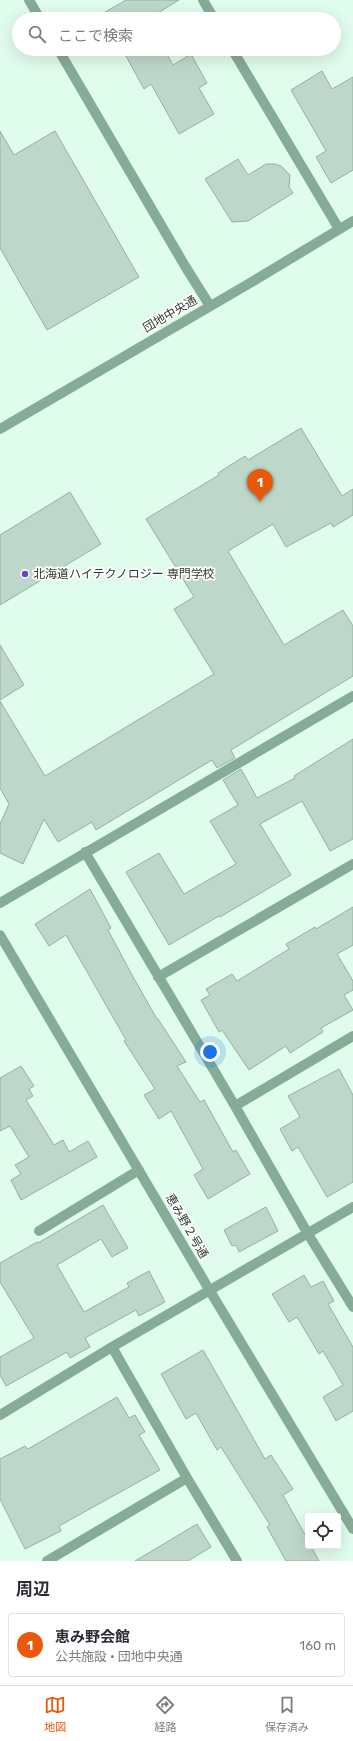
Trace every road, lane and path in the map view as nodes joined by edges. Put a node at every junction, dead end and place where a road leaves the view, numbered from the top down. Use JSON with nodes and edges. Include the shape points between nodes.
{"nodes":[{"id":1,"x":29,"y":0,"type":"edge"},
{"id":2,"x":203,"y":0,"type":"edge"},
{"id":3,"x":36,"y":12,"type":"edge"},
{"id":4,"x":210,"y":12,"type":"edge"},
{"id":5,"x":62,"y":56,"type":"edge"},
{"id":6,"x":236,"y":56,"type":"edge"},
{"id":7,"x":353,"y":221,"type":"edge"},
{"id":8,"x":340,"y":229,"type":"junction"},
{"id":9,"x":210,"y":306,"type":"junction"},
{"id":10,"x":0,"y":429,"type":"edge"},
{"id":11,"x":353,"y":696,"type":"edge"},
{"id":12,"x":85,"y":852,"type":"junction"},
{"id":13,"x":353,"y":864,"type":"edge"},
{"id":14,"x":0,"y":903,"type":"edge"},
{"id":15,"x":0,"y":935,"type":"edge"},
{"id":16,"x":158,"y":977,"type":"junction"},
{"id":17,"x":353,"y":1036,"type":"edge"},
{"id":18,"x":235,"y":1106,"type":"junction"},
{"id":19,"x":139,"y":1170,"type":"junction"},
{"id":20,"x":353,"y":1207,"type":"edge"},
{"id":21,"x":39,"y":1231,"type":"dead end"},
{"id":22,"x":308,"y":1234,"type":"junction"},
{"id":23,"x":210,"y":1291,"type":"junction"},
{"id":24,"x":353,"y":1307,"type":"edge"},
{"id":25,"x":112,"y":1347,"type":"junction"},
{"id":26,"x":0,"y":1415,"type":"edge"},
{"id":27,"x":187,"y":1478,"type":"junction"},
{"id":28,"x":353,"y":1529,"type":"edge"},
{"id":29,"x":47,"y":1561,"type":"edge"},
{"id":30,"x":237,"y":1561,"type":"edge"}],
"edges":[{"from":1,"to":3,"type":"street"},
{"from":2,"to":4,"type":"street"},
{"from":5,"to":9,"type":"street"},
{"from":6,"to":8,"type":"street"},
{"from":7,"to":8,"type":"street","name":"団地中央通"},
{"from":8,"to":9,"type":"street","name":"団地中央通"},
{"from":9,"to":10,"type":"street","name":"団地中央通"},
{"from":11,"to":12,"type":"street"},
{"from":12,"to":14,"type":"street"},
{"from":12,"to":16,"type":"street"},
{"from":13,"to":16,"type":"street"},
{"from":15,"to":19,"type":"street","name":"恵み野２号通"},
{"from":16,"to":18,"type":"street"},
{"from":17,"to":18,"type":"street"},
{"from":18,"to":22,"type":"street"},
{"from":19,"to":21,"type":"street"},
{"from":19,"to":23,"type":"street","name":"恵み野２号通"},
{"from":20,"to":22,"type":"street"},
{"from":22,"to":23,"type":"street"},
{"from":22,"to":24,"type":"street"},
{"from":23,"to":25,"type":"street"},
{"from":23,"to":28,"type":"street","name":"恵み野２号通"},
{"from":25,"to":26,"type":"street"},
{"from":25,"to":27,"type":"street"},
{"from":27,"to":29,"type":"street"},
{"from":27,"to":30,"type":"street"}]}
